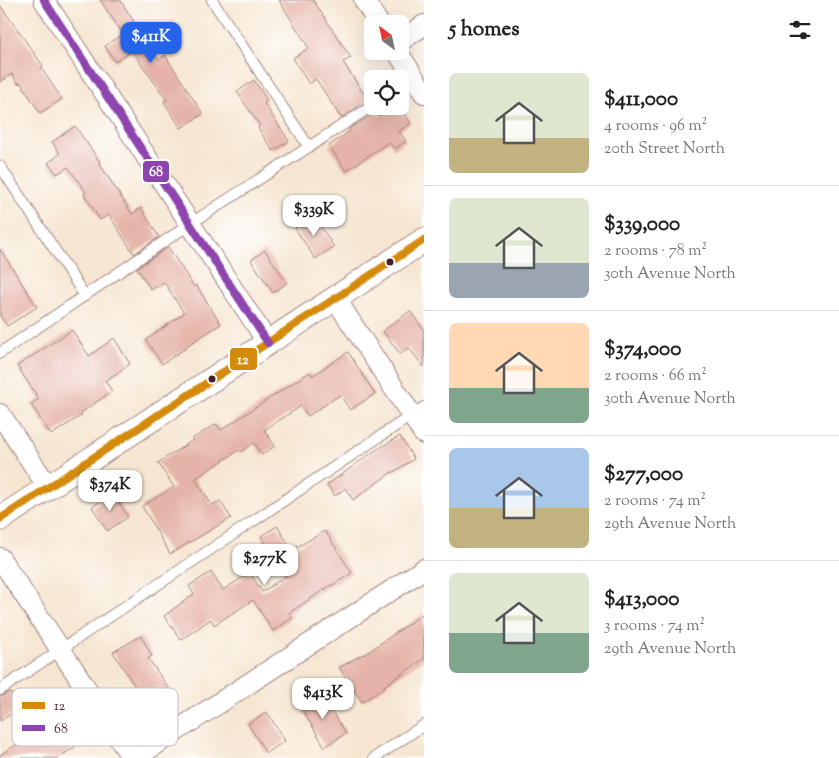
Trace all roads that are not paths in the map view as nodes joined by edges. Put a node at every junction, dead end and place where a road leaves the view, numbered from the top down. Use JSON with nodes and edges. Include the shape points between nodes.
{"nodes":[{"id":1,"x":44,"y":0,"type":"edge"},
{"id":2,"x":212,"y":0,"type":"edge"},
{"id":3,"x":364,"y":0,"type":"edge"},
{"id":4,"x":373,"y":15,"type":"edge"},
{"id":5,"x":424,"y":25,"type":"edge"},
{"id":6,"x":409,"y":35,"type":"edge"},
{"id":7,"x":401,"y":60,"type":"edge"},
{"id":8,"x":413,"y":87,"type":"edge"},
{"id":9,"x":364,"y":111,"type":"edge"},
{"id":10,"x":309,"y":147,"type":"junction"},
{"id":11,"x":0,"y":166,"type":"edge"},
{"id":12,"x":190,"y":224,"type":"junction"},
{"id":13,"x":424,"y":240,"type":"edge"},
{"id":14,"x":84,"y":296,"type":"junction"},
{"id":15,"x":335,"y":298,"type":"junction"},
{"id":16,"x":268,"y":343,"type":"junction"},
{"id":17,"x":0,"y":353,"type":"edge"},
{"id":18,"x":418,"y":411,"type":"edge"},
{"id":19,"x":0,"y":414,"type":"edge"},
{"id":20,"x":424,"y":434,"type":"edge"},
{"id":21,"x":48,"y":487,"type":"junction"},
{"id":22,"x":0,"y":519,"type":"edge"},
{"id":23,"x":0,"y":558,"type":"edge"},
{"id":24,"x":424,"y":568,"type":"edge"},
{"id":25,"x":61,"y":650,"type":"junction"},
{"id":26,"x":87,"y":688,"type":"edge"},
{"id":27,"x":0,"y":690,"type":"edge"},
{"id":28,"x":424,"y":725,"type":"edge"},
{"id":29,"x":178,"y":729,"type":"edge"},
{"id":30,"x":126,"y":746,"type":"edge"},
{"id":31,"x":152,"y":746,"type":"edge"},
{"id":32,"x":134,"y":758,"type":"edge"},
{"id":33,"x":374,"y":758,"type":"edge"}],
"edges":[{"from":1,"to":12,"type":"street"},
{"from":2,"to":10,"type":"lane"},
{"from":3,"to":4,"type":"street"},
{"from":5,"to":6,"type":"street"},
{"from":7,"to":8,"type":"street"},
{"from":9,"to":10,"type":"lane"},
{"from":10,"to":12,"type":"lane"},
{"from":11,"to":14,"type":"lane"},
{"from":12,"to":14,"type":"lane"},
{"from":12,"to":16,"type":"street"},
{"from":13,"to":15,"type":"street"},
{"from":14,"to":17,"type":"lane"},
{"from":15,"to":16,"type":"street"},
{"from":15,"to":18,"type":"street"},
{"from":16,"to":21,"type":"street"},
{"from":18,"to":20,"type":"street"},
{"from":18,"to":25,"type":"lane"},
{"from":19,"to":21,"type":"street"},
{"from":21,"to":22,"type":"street"},
{"from":23,"to":25,"type":"street"},
{"from":24,"to":29,"type":"street"},
{"from":25,"to":26,"type":"street"},
{"from":25,"to":27,"type":"lane"},
{"from":28,"to":33,"type":"lane"},
{"from":30,"to":32,"type":"street"},
{"from":31,"to":32,"type":"street"}]}
